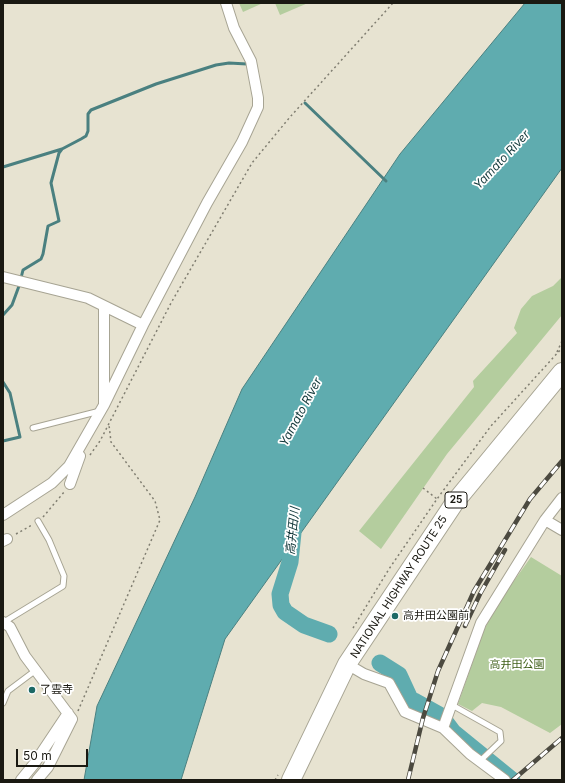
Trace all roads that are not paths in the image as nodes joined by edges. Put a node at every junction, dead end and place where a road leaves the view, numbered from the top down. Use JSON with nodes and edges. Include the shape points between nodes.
{"nodes":[{"id":1,"x":226,"y":3,"type":"edge"},
{"id":2,"x":3,"y":277,"type":"edge"},
{"id":3,"x":104,"y":306,"type":"junction"},
{"id":4,"x":143,"y":325,"type":"junction"},
{"id":5,"x":562,"y":372,"type":"edge"},
{"id":6,"x":103,"y":408,"type":"junction"},
{"id":7,"x":33,"y":428,"type":"dead end"},
{"id":8,"x":86,"y":439,"type":"junction"},
{"id":9,"x":70,"y":484,"type":"road end"},
{"id":10,"x":562,"y":498,"type":"edge"},
{"id":11,"x":3,"y":515,"type":"edge"},
{"id":12,"x":545,"y":520,"type":"junction"},
{"id":13,"x":38,"y":521,"type":"road end"},
{"id":14,"x":562,"y":530,"type":"edge"},
{"id":15,"x":3,"y":622,"type":"edge"},
{"id":16,"x":348,"y":664,"type":"junction"},
{"id":17,"x":36,"y":670,"type":"junction"},
{"id":18,"x":3,"y":703,"type":"edge"},
{"id":19,"x":452,"y":706,"type":"junction"},
{"id":20,"x":70,"y":716,"type":"junction"},
{"id":21,"x":443,"y":727,"type":"junction"},
{"id":22,"x":480,"y":761,"type":"junction"},
{"id":23,"x":21,"y":780,"type":"edge"},
{"id":24,"x":37,"y":780,"type":"edge"},
{"id":25,"x":291,"y":780,"type":"edge"},
{"id":26,"x":505,"y":780,"type":"edge"}],
"edges":[{"from":1,"to":4,"type":"street","via":[[234,28],[251,61],[258,108]]},
{"from":2,"to":3,"type":"street","via":[[88,298]]},
{"from":3,"to":4,"type":"street"},
{"from":3,"to":6,"type":"street"},
{"from":4,"to":6,"type":"street"},
{"from":5,"to":16,"type":"highway","name":"NATIONAL HIGHWAY ROUTE 25","number":"25","via":[[454,502]]},
{"from":6,"to":7,"type":"lane"},
{"from":6,"to":8,"type":"street"},
{"from":8,"to":9,"type":"street"},
{"from":8,"to":11,"type":"street","via":[[68,466],[52,483]]},
{"from":10,"to":12,"type":"street"},
{"from":12,"to":14,"type":"street"},
{"from":12,"to":19,"type":"street","via":[[481,623]]},
{"from":13,"to":15,"type":"lane","via":[[64,576],[64,586]]},
{"from":15,"to":17,"type":"street","via":[[10,628]]},
{"from":16,"to":21,"type":"street","via":[[364,674],[389,683],[405,712]]},
{"from":16,"to":25,"type":"highway","name":"NATIONAL HIGHWAY ROUTE 25","number":"25"},
{"from":17,"to":18,"type":"lane","via":[[8,691]]},
{"from":17,"to":20,"type":"street"},
{"from":19,"to":21,"type":"street"},
{"from":19,"to":22,"type":"lane","via":[[500,732],[501,741]]},
{"from":20,"to":23,"type":"street"},
{"from":20,"to":24,"type":"street","via":[[48,767]]},
{"from":21,"to":22,"type":"street"},
{"from":22,"to":26,"type":"street"}]}
